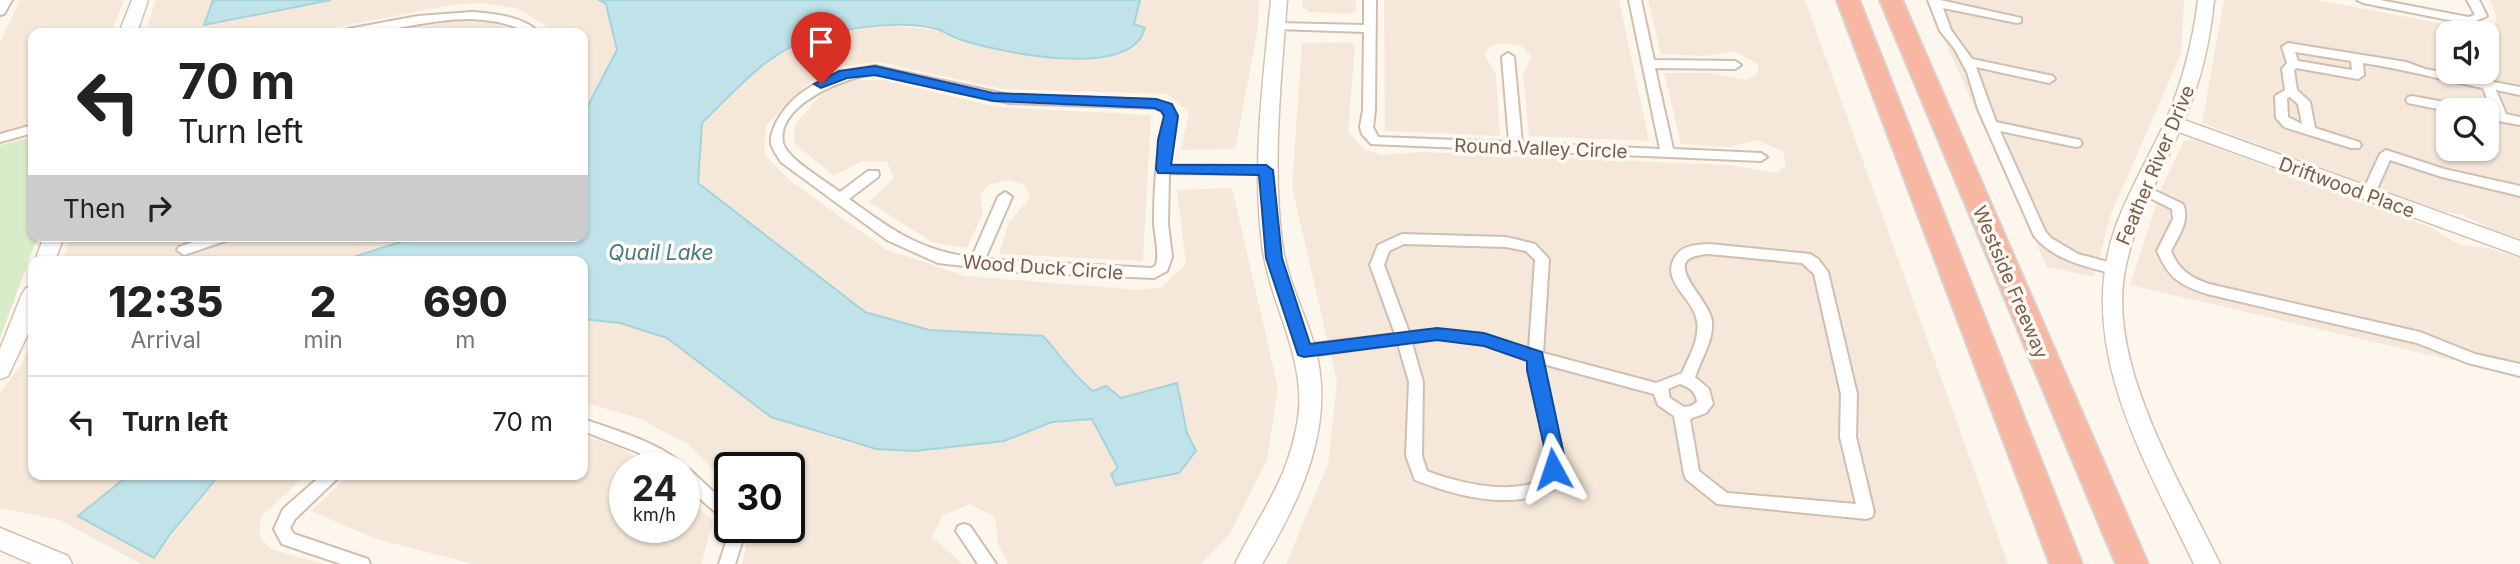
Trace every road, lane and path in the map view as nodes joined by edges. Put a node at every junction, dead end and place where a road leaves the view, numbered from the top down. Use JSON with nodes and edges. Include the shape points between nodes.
{"nodes":[{"id":1,"x":6,"y":0,"type":"edge"},
{"id":2,"x":141,"y":0,"type":"edge"},
{"id":3,"x":1279,"y":0,"type":"edge"},
{"id":4,"x":1370,"y":0,"type":"edge"},
{"id":5,"x":1635,"y":0,"type":"edge"},
{"id":6,"x":1847,"y":0,"type":"edge"},
{"id":7,"x":1891,"y":0,"type":"edge"},
{"id":8,"x":2206,"y":0,"type":"edge"},
{"id":9,"x":2362,"y":0,"type":"edge"},
{"id":10,"x":2473,"y":0,"type":"edge"},
{"id":11,"x":1935,"y":2,"type":"edge"},
{"id":12,"x":0,"y":12,"type":"edge"},
{"id":13,"x":2017,"y":20,"type":"dead end"},
{"id":14,"x":1277,"y":26,"type":"junction"},
{"id":15,"x":130,"y":28,"type":"edge"},
{"id":16,"x":373,"y":28,"type":"edge"},
{"id":17,"x":527,"y":28,"type":"edge"},
{"id":18,"x":1370,"y":29,"type":"junction"},
{"id":19,"x":1508,"y":57,"type":"dead end"},
{"id":20,"x":1968,"y":62,"type":"junction"},
{"id":21,"x":1648,"y":64,"type":"junction"},
{"id":22,"x":1735,"y":65,"type":"dead end"},
{"id":23,"x":2049,"y":79,"type":"dead end"},
{"id":24,"x":2488,"y":85,"type":"junction"},
{"id":25,"x":2520,"y":90,"type":"edge"},
{"id":26,"x":2291,"y":92,"type":"junction"},
{"id":27,"x":2412,"y":100,"type":"dead end"},
{"id":28,"x":2436,"y":105,"type":"edge"},
{"id":29,"x":2501,"y":118,"type":"joint"},
{"id":30,"x":2520,"y":121,"type":"edge"},
{"id":31,"x":2174,"y":123,"type":"junction"},
{"id":32,"x":1992,"y":125,"type":"junction"},
{"id":33,"x":28,"y":131,"type":"edge"},
{"id":34,"x":2309,"y":131,"type":"junction"},
{"id":35,"x":0,"y":138,"type":"edge"},
{"id":36,"x":2076,"y":143,"type":"dead end"},
{"id":37,"x":2355,"y":145,"type":"dead end"},
{"id":38,"x":1516,"y":147,"type":"junction"},
{"id":39,"x":1667,"y":153,"type":"junction"},
{"id":40,"x":1761,"y":157,"type":"dead end"},
{"id":41,"x":1163,"y":169,"type":"junction"},
{"id":42,"x":1266,"y":170,"type":"junction"},
{"id":43,"x":873,"y":174,"type":"dead end"},
{"id":44,"x":2143,"y":189,"type":"junction"},
{"id":45,"x":2520,"y":191,"type":"edge"},
{"id":46,"x":2368,"y":195,"type":"junction"},
{"id":47,"x":1005,"y":197,"type":"dead end"},
{"id":48,"x":840,"y":199,"type":"junction"},
{"id":49,"x":208,"y":242,"type":"edge"},
{"id":50,"x":2520,"y":248,"type":"edge"},
{"id":51,"x":184,"y":250,"type":"dead end"},
{"id":52,"x":976,"y":263,"type":"junction"},
{"id":53,"x":2114,"y":269,"type":"junction"},
{"id":54,"x":28,"y":308,"type":"edge"},
{"id":55,"x":1403,"y":337,"type":"junction"},
{"id":56,"x":1304,"y":351,"type":"junction"},
{"id":57,"x":1536,"y":357,"type":"junction"},
{"id":58,"x":0,"y":370,"type":"edge"},
{"id":59,"x":2520,"y":370,"type":"edge"},
{"id":60,"x":1687,"y":380,"type":"junction"},
{"id":61,"x":1660,"y":390,"type":"junction"},
{"id":62,"x":1681,"y":413,"type":"junction"},
{"id":63,"x":588,"y":427,"type":"edge"},
{"id":64,"x":652,"y":452,"type":"edge"},
{"id":65,"x":327,"y":480,"type":"edge"},
{"id":66,"x":700,"y":490,"type":"edge"},
{"id":67,"x":714,"y":502,"type":"edge"},
{"id":68,"x":964,"y":531,"type":"dead end"},
{"id":69,"x":0,"y":540,"type":"edge"},
{"id":70,"x":733,"y":543,"type":"edge"},
{"id":71,"x":59,"y":564,"type":"edge"},
{"id":72,"x":362,"y":564,"type":"edge"},
{"id":73,"x":727,"y":564,"type":"edge"},
{"id":74,"x":988,"y":564,"type":"edge"},
{"id":75,"x":1248,"y":564,"type":"edge"},
{"id":76,"x":2066,"y":564,"type":"edge"},
{"id":77,"x":2132,"y":564,"type":"edge"},
{"id":78,"x":2207,"y":564,"type":"edge"}],
"edges":[{"from":1,"to":12,"type":"street"},
{"from":2,"to":15,"type":"street"},
{"from":3,"to":14,"type":"street"},
{"from":4,"to":18,"type":"street","name":"Round Valley Circle"},
{"from":5,"to":21,"type":"street"},
{"from":6,"to":76,"type":"highway"},
{"from":7,"to":77,"type":"highway","name":"Westside Freeway"},
{"from":8,"to":31,"type":"street","name":"Feather River Drive","via":[[2201,52]]},
{"from":9,"to":10,"type":"street","via":[[2469,21],[2481,16]]},
{"from":11,"to":13,"type":"street"},
{"from":11,"to":20,"type":"street","via":[[1946,32]]},
{"from":14,"to":18,"type":"street"},
{"from":14,"to":42,"type":"street"},
{"from":16,"to":17,"type":"street","via":[[472,11],[513,18]]},
{"from":18,"to":38,"type":"street","name":"Round Valley Circle","via":[[1366,128],[1371,138],[1380,143]]},
{"from":19,"to":38,"type":"street"},
{"from":20,"to":23,"type":"street"},
{"from":20,"to":32,"type":"street"},
{"from":21,"to":22,"type":"street"},
{"from":21,"to":39,"type":"street"},
{"from":24,"to":25,"type":"street"},
{"from":24,"to":26,"type":"street","via":[[2357,57],[2358,75],[2293,64],[2288,69]]},
{"from":24,"to":29,"type":"street"},
{"from":26,"to":34,"type":"street","via":[[2304,102]]},
{"from":26,"to":34,"type":"street","via":[[2281,96],[2282,118]]},
{"from":27,"to":28,"type":"street"},
{"from":29,"to":30,"type":"street"},
{"from":31,"to":44,"type":"street","name":"Feather River Drive"},
{"from":31,"to":46,"type":"street","name":"Driftwood Place"},
{"from":32,"to":36,"type":"street"},
{"from":32,"to":53,"type":"street","via":[[2047,245]]},
{"from":33,"to":35,"type":"street"},
{"from":34,"to":37,"type":"street"},
{"from":38,"to":39,"type":"street","name":"Round Valley Circle"},
{"from":39,"to":40,"type":"street","name":"Round Valley Circle"},
{"from":41,"to":42,"type":"street"},
{"from":41,"to":48,"type":"street","name":"Wood Duck Circle","via":[[1171,116],[1161,105],[1009,99],[887,71],[865,71],[834,78],[814,89],[783,121],[777,136],[786,159]]},
{"from":41,"to":52,"type":"street","name":"Wood Duck Circle","via":[[1165,260],[1158,272]]},
{"from":42,"to":56,"type":"street","via":[[1274,258]]},
{"from":43,"to":48,"type":"street"},
{"from":44,"to":53,"type":"street","name":"Feather River Drive"},
{"from":44,"to":59,"type":"street","via":[[2178,207],[2180,219],[2164,251],[2180,279],[2420,338],[2473,359]]},
{"from":45,"to":46,"type":"street","via":[[2386,154]]},
{"from":46,"to":50,"type":"street","name":"Driftwood Place"},
{"from":47,"to":52,"type":"street"},
{"from":48,"to":52,"type":"street","name":"Wood Duck Circle","via":[[913,248],[943,259]]},
{"from":49,"to":51,"type":"street"},
{"from":53,"to":78,"type":"street","name":"Feather River Drive","via":[[2112,324],[2123,376],[2141,425]]},
{"from":54,"to":58,"type":"street"},
{"from":55,"to":56,"type":"street"},
{"from":55,"to":57,"type":"street","via":[[1437,334],[1484,340]]},
{"from":55,"to":57,"type":"street","via":[[1377,265],[1383,248],[1402,239],[1506,242],[1530,247],[1542,259]]},
{"from":55,"to":57,"type":"street","via":[[1416,382],[1414,456],[1421,475],[1447,486],[1532,492],[1550,483],[1555,455]]},
{"from":56,"to":75,"type":"street","via":[[1311,390],[1302,456],[1283,506]]},
{"from":57,"to":61,"type":"street"},
{"from":60,"to":61,"type":"street","via":[[1666,381]]},
{"from":60,"to":62,"type":"street","via":[[1704,393],[1704,404],[1696,412]]},
{"from":60,"to":62,"type":"street","via":[[1705,321],[1678,272],[1687,252],[1702,248],[1813,262],[1821,272],[1849,394],[1848,437],[1866,512],[1723,499],[1692,474]]},
{"from":61,"to":62,"type":"street","via":[[1662,401]]},
{"from":63,"to":64,"type":"street"},
{"from":65,"to":72,"type":"street","via":[[289,514],[282,529],[284,536]]},
{"from":66,"to":67,"type":"street"},
{"from":68,"to":74,"type":"street"},
{"from":69,"to":71,"type":"street"},
{"from":70,"to":73,"type":"street"}]}
